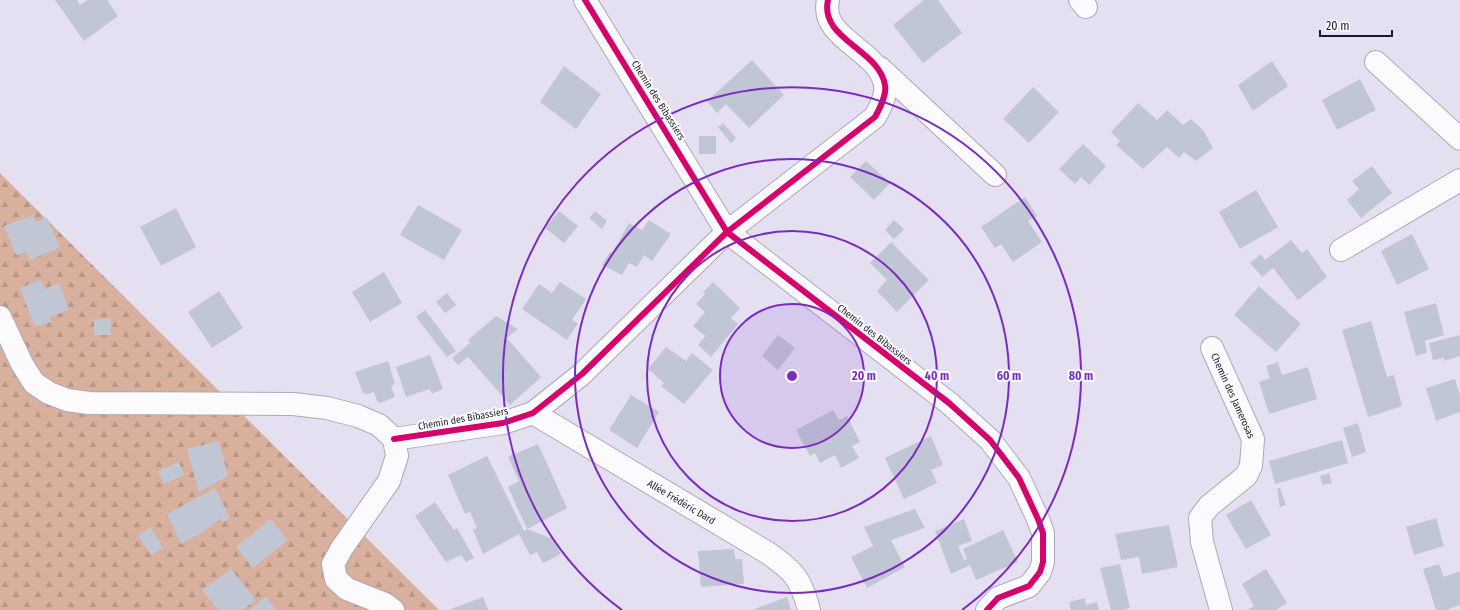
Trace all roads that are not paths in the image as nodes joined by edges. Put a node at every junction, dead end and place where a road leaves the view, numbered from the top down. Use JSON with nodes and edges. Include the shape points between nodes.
{"nodes":[{"id":1,"x":585,"y":0,"type":"edge"},
{"id":2,"x":828,"y":0,"type":"edge"},
{"id":3,"x":872,"y":60,"type":"junction"},
{"id":4,"x":1376,"y":62,"type":"dead end"},
{"id":5,"x":1460,"y":139,"type":"edge"},
{"id":6,"x":995,"y":174,"type":"dead end"},
{"id":7,"x":1460,"y":180,"type":"edge"},
{"id":8,"x":728,"y":232,"type":"junction"},
{"id":9,"x":1342,"y":250,"type":"dead end"},
{"id":10,"x":0,"y":318,"type":"edge"},
{"id":11,"x":1212,"y":348,"type":"dead end"},
{"id":12,"x":532,"y":413,"type":"junction"},
{"id":13,"x":394,"y":440,"type":"junction"},
{"id":14,"x":393,"y":610,"type":"edge"},
{"id":15,"x":809,"y":610,"type":"edge"},
{"id":16,"x":987,"y":610,"type":"edge"},
{"id":17,"x":1221,"y":610,"type":"edge"}],
"edges":[{"from":1,"to":8,"type":"street","name":"Chemin des Bibassiers"},
{"from":2,"to":3,"type":"street","name":"Chemin des Bibassiers","via":[[826,7],[830,22],[839,34]]},
{"from":3,"to":6,"type":"street"},
{"from":3,"to":8,"type":"street","name":"Chemin des Bibassiers","via":[[882,74],[886,86],[875,117]]},
{"from":4,"to":5,"type":"street"},
{"from":7,"to":9,"type":"street"},
{"from":8,"to":12,"type":"street","name":"Chemin des Bibassiers","via":[[582,374]]},
{"from":8,"to":16,"type":"street","name":"Chemin des Bibassiers","via":[[949,403],[990,440],[1019,478],[1043,533],[1043,562],[1040,572],[1029,586],[998,598]]},
{"from":10,"to":13,"type":"street","via":[[34,383],[48,393],[67,400],[89,403],[293,404],[327,408],[358,416],[379,425]]},
{"from":11,"to":17,"type":"street","name":"Chemin des Jamerosas","via":[[1252,439],[1251,466],[1246,476],[1209,506],[1200,518],[1202,542]]},
{"from":12,"to":13,"type":"street","name":"Chemin des Bibassiers","via":[[503,423]]},
{"from":12,"to":15,"type":"street","name":"Allée Frédéric Dard","via":[[783,563],[795,575]]},
{"from":13,"to":14,"type":"street","via":[[397,456],[389,481],[333,564],[336,579],[347,589],[385,604]]}]}
